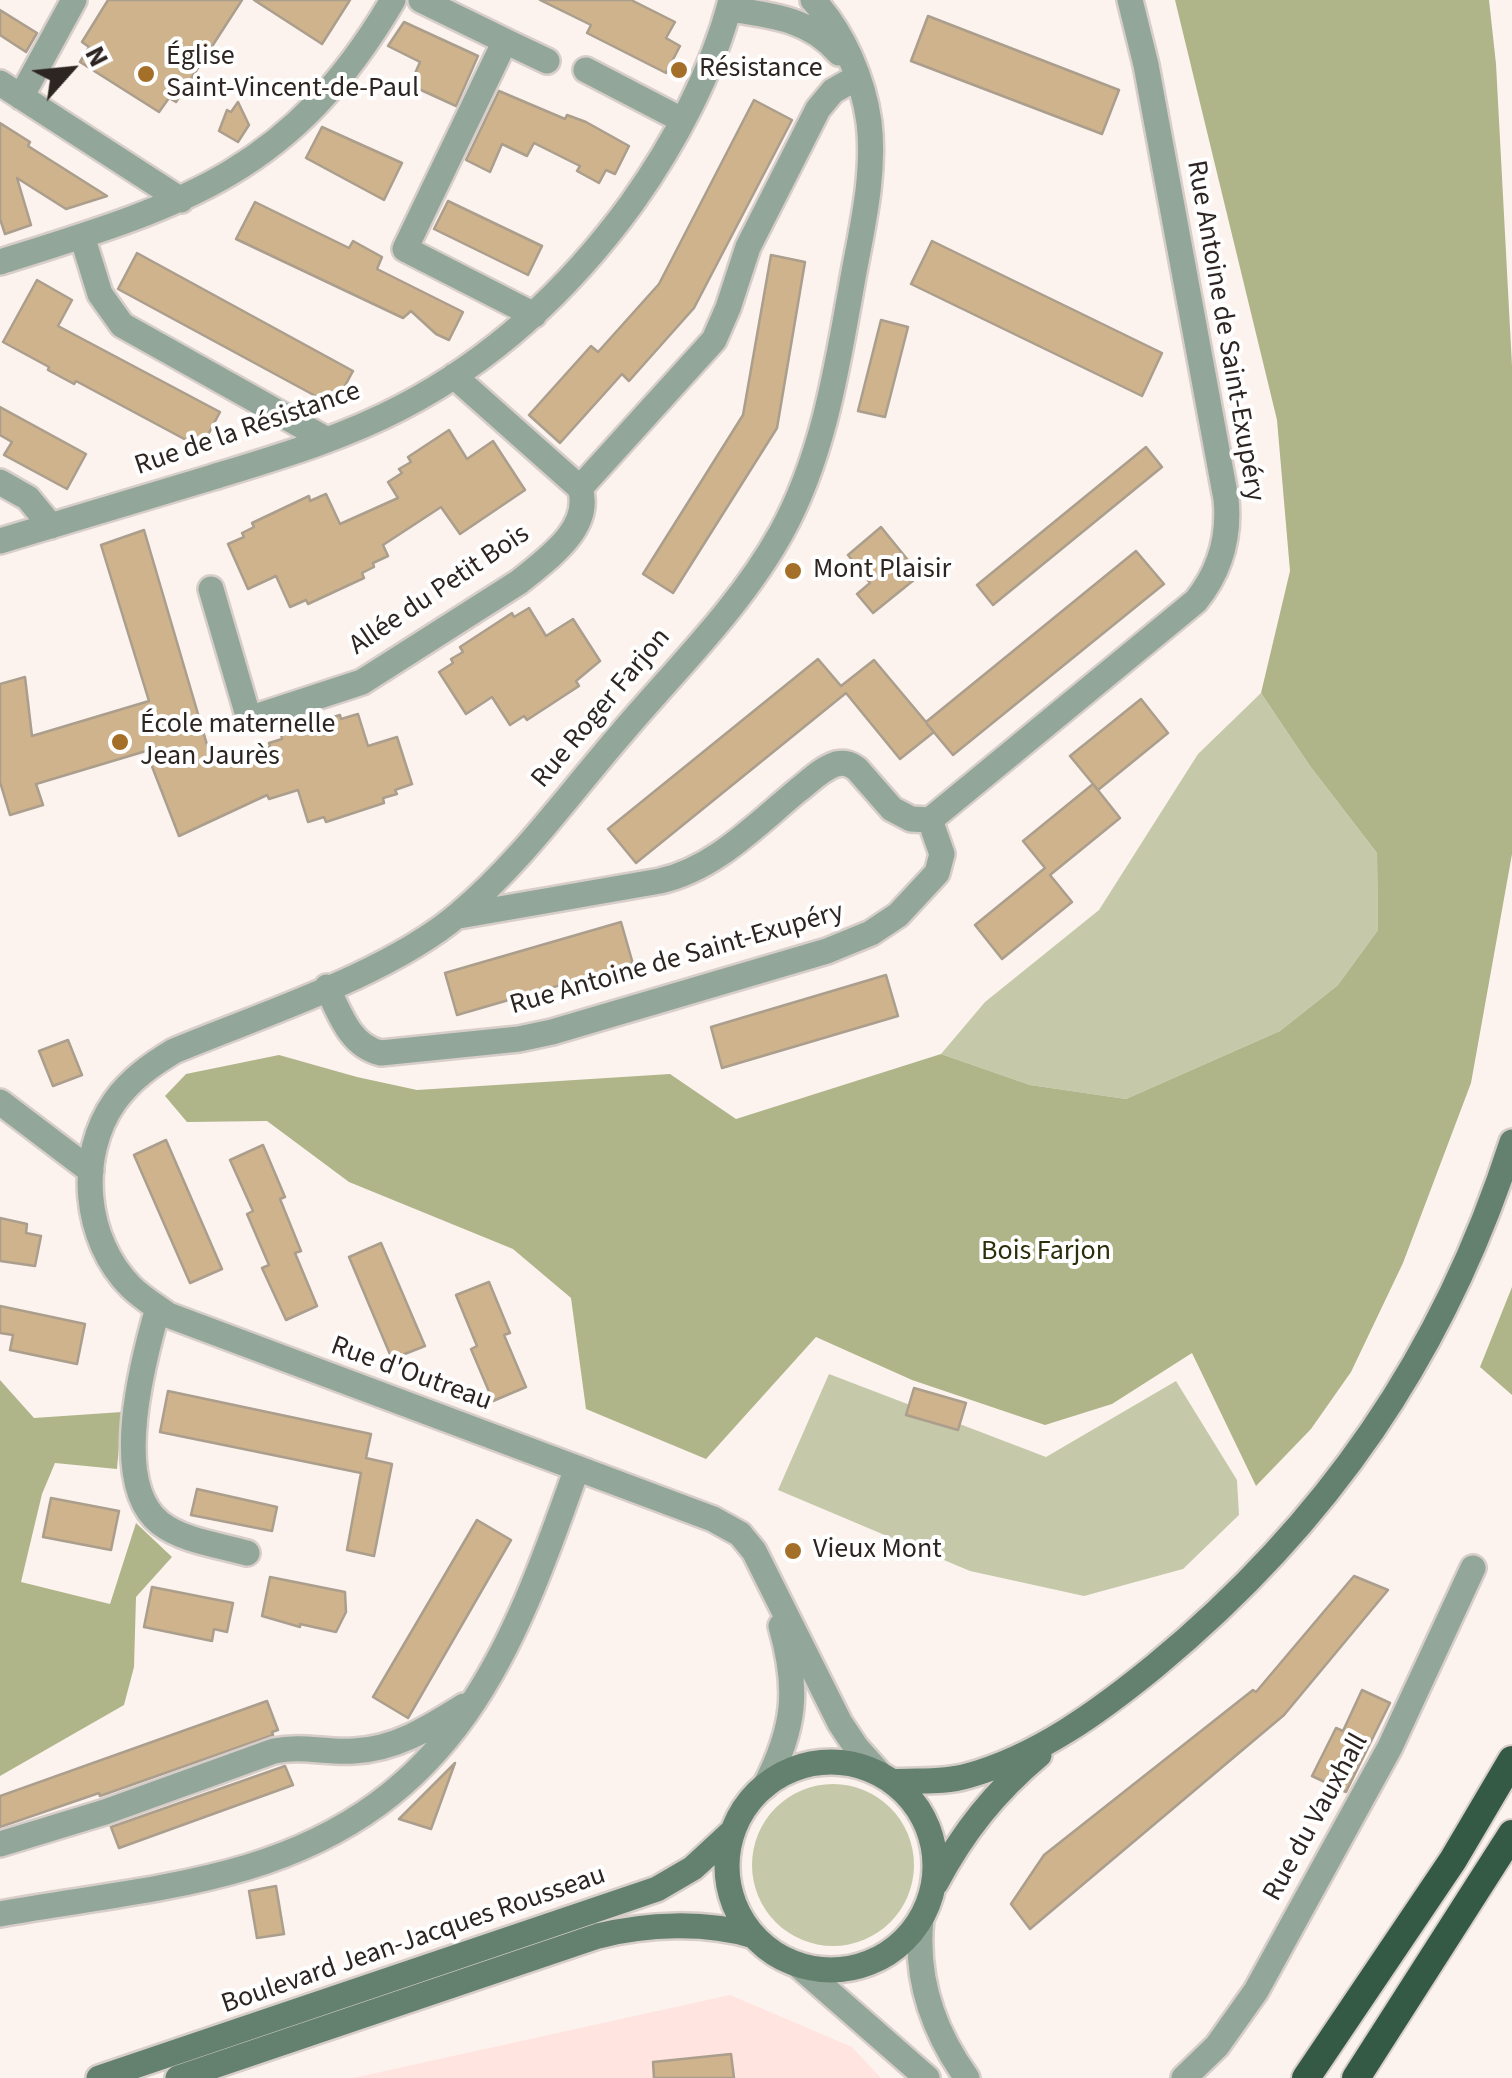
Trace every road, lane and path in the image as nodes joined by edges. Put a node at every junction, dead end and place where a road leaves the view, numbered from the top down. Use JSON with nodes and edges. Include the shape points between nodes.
{"nodes":[{"id":1,"x":74,"y":0,"type":"edge"},
{"id":2,"x":393,"y":0,"type":"edge"},
{"id":3,"x":421,"y":0,"type":"edge"},
{"id":4,"x":813,"y":0,"type":"edge"},
{"id":5,"x":1130,"y":0,"type":"edge"},
{"id":6,"x":730,"y":4,"type":"edge"},
{"id":7,"x":505,"y":41,"type":"junction"},
{"id":8,"x":547,"y":60,"type":"dead end"},
{"id":9,"x":586,"y":70,"type":"dead end"},
{"id":10,"x":856,"y":78,"type":"junction"},
{"id":11,"x":11,"y":90,"type":"edge"},
{"id":12,"x":682,"y":120,"type":"junction"},
{"id":13,"x":181,"y":200,"type":"junction"},
{"id":14,"x":82,"y":236,"type":"junction"},
{"id":15,"x":0,"y":262,"type":"edge"},
{"id":16,"x":534,"y":314,"type":"junction"},
{"id":17,"x":454,"y":376,"type":"junction"},
{"id":18,"x":327,"y":440,"type":"junction"},
{"id":19,"x":0,"y":482,"type":"edge"},
{"id":20,"x":580,"y":488,"type":"junction"},
{"id":21,"x":52,"y":526,"type":"junction"},
{"id":22,"x":0,"y":541,"type":"edge"},
{"id":23,"x":211,"y":590,"type":"dead end"},
{"id":24,"x":930,"y":820,"type":"junction"},
{"id":25,"x":457,"y":916,"type":"junction"},
{"id":26,"x":328,"y":987,"type":"junction"},
{"id":27,"x":0,"y":1102,"type":"edge"},
{"id":28,"x":1512,"y":1142,"type":"edge"},
{"id":29,"x":91,"y":1171,"type":"junction"},
{"id":30,"x":158,"y":1308,"type":"junction"},
{"id":31,"x":577,"y":1468,"type":"junction"},
{"id":32,"x":247,"y":1553,"type":"dead end"},
{"id":33,"x":1474,"y":1568,"type":"dead end"},
{"id":34,"x":769,"y":1583,"type":"junction"},
{"id":35,"x":477,"y":1698,"type":"junction"},
{"id":36,"x":1069,"y":1729,"type":"junction"},
{"id":37,"x":1512,"y":1760,"type":"edge"},
{"id":38,"x":886,"y":1778,"type":"junction"},
{"id":39,"x":765,"y":1786,"type":"junction"},
{"id":40,"x":733,"y":1831,"type":"junction"},
{"id":41,"x":1512,"y":1834,"type":"edge"},
{"id":42,"x":0,"y":1844,"type":"edge"},
{"id":43,"x":933,"y":1888,"type":"junction"},
{"id":44,"x":0,"y":1914,"type":"edge"},
{"id":45,"x":921,"y":1919,"type":"junction"},
{"id":46,"x":754,"y":1936,"type":"junction"},
{"id":47,"x":798,"y":1965,"type":"junction"},
{"id":48,"x":99,"y":2078,"type":"edge"},
{"id":49,"x":178,"y":2078,"type":"edge"},
{"id":50,"x":927,"y":2078,"type":"edge"},
{"id":51,"x":967,"y":2078,"type":"edge"},
{"id":52,"x":1184,"y":2078,"type":"edge"},
{"id":53,"x":1306,"y":2078,"type":"edge"},
{"id":54,"x":1356,"y":2078,"type":"edge"}],
"edges":[{"from":1,"to":11,"type":"street"},
{"from":2,"to":13,"type":"street","via":[[315,108],[255,159]]},
{"from":3,"to":7,"type":"street"},
{"from":4,"to":10,"type":"street","name":"Rue Roger Farjon","via":[[834,26]]},
{"from":5,"to":24,"type":"street","name":"Rue Antoine de Saint-Exupéry","via":[[1226,499],[1226,538],[1196,601]]},
{"from":6,"to":10,"type":"street","name":"Rue Roger Farjon","via":[[804,24],[832,44]]},
{"from":6,"to":12,"type":"street","name":"Rue de la Résistance"},
{"from":7,"to":8,"type":"street"},
{"from":7,"to":16,"type":"street","via":[[405,248]]},
{"from":9,"to":12,"type":"street"},
{"from":10,"to":20,"type":"street","name":"Allée du Petit Bois","via":[[818,109],[748,247],[714,340]]},
{"from":10,"to":25,"type":"street","name":"Rue Roger Farjon","via":[[869,125],[868,190],[820,438],[791,514],[734,599]]},
{"from":11,"to":13,"type":"street"},
{"from":12,"to":16,"type":"street","name":"Rue de la Résistance","via":[[624,214]]},
{"from":13,"to":14,"type":"street"},
{"from":14,"to":15,"type":"street"},
{"from":14,"to":18,"type":"street","via":[[100,294],[122,325]]},
{"from":16,"to":17,"type":"street","name":"Rue de la Résistance"},
{"from":17,"to":18,"type":"street","name":"Rue de la Résistance","via":[[390,414]]},
{"from":17,"to":20,"type":"street"},
{"from":18,"to":21,"type":"street","name":"Rue de la Résistance"},
{"from":19,"to":21,"type":"street","via":[[28,498]]},
{"from":20,"to":23,"type":"street","name":"Allée du Petit Bois","via":[[580,521],[518,582],[362,682],[248,720]]},
{"from":21,"to":22,"type":"street","name":"Rue de la Résistance"},
{"from":24,"to":25,"type":"street","via":[[900,814],[858,769],[837,764],[689,873]]},
{"from":24,"to":26,"type":"street","name":"Rue Antoine de Saint-Exupéry","via":[[942,854],[937,873],[871,933],[827,952],[552,1032],[380,1053],[354,1040]]},
{"from":25,"to":26,"type":"street","name":"Rue Roger Farjon"},
{"from":26,"to":29,"type":"street","name":"Rue Roger Farjon","via":[[148,1068],[110,1110]]},
{"from":27,"to":29,"type":"street"},
{"from":28,"to":36,"type":"main road","via":[[1460,1280],[1424,1352],[1323,1500],[1221,1608]]},
{"from":29,"to":30,"type":"street","name":"Rue d'Outreau","via":[[91,1202],[105,1251],[132,1288]]},
{"from":30,"to":31,"type":"street","name":"Rue d'Outreau"},
{"from":30,"to":32,"type":"street","via":[[134,1439],[144,1503],[180,1534]]},
{"from":31,"to":34,"type":"street","name":"Rue d'Outreau","via":[[726,1525],[749,1544]]},
{"from":31,"to":35,"type":"street","via":[[524,1613]]},
{"from":33,"to":52,"type":"street","name":"Rue du Vauxhall","via":[[1390,1747],[1256,1991],[1217,2046]]},
{"from":34,"to":38,"type":"street","name":"Rue d'Outreau","via":[[840,1723]]},
{"from":34,"to":39,"type":"street","name":"Rue d'Outreau","via":[[788,1650],[792,1712]]},
{"from":35,"to":42,"type":"street","via":[[395,1744],[274,1751]]},
{"from":35,"to":44,"type":"street","via":[[445,1742],[401,1784],[304,1846],[217,1875]]},
{"from":36,"to":38,"type":"main road","via":[[964,1777]]},
{"from":36,"to":43,"type":"main road","via":[[983,1810]]},
{"from":37,"to":53,"type":"highway"},
{"from":38,"to":39,"type":"main road","via":[[825,1762],[786,1772]]},
{"from":38,"to":43,"type":"main road","via":[[914,1803],[928,1829]]},
{"from":39,"to":40,"type":"main road"},
{"from":40,"to":46,"type":"main road","via":[[728,1878],[736,1909]]},
{"from":40,"to":48,"type":"main road","name":"Boulevard Jean-Jacques Rousseau","via":[[693,1868],[657,1889]]},
{"from":41,"to":54,"type":"highway"},
{"from":43,"to":45,"type":"main road"},
{"from":45,"to":47,"type":"main road","via":[[896,1947],[864,1965]]},
{"from":45,"to":51,"type":"street","via":[[928,2002]]},
{"from":46,"to":47,"type":"main road"},
{"from":46,"to":49,"type":"main road","name":"Boulevard Jean-Jacques Rousseau","via":[[666,1926],[598,1936]]},
{"from":47,"to":50,"type":"street"}]}
